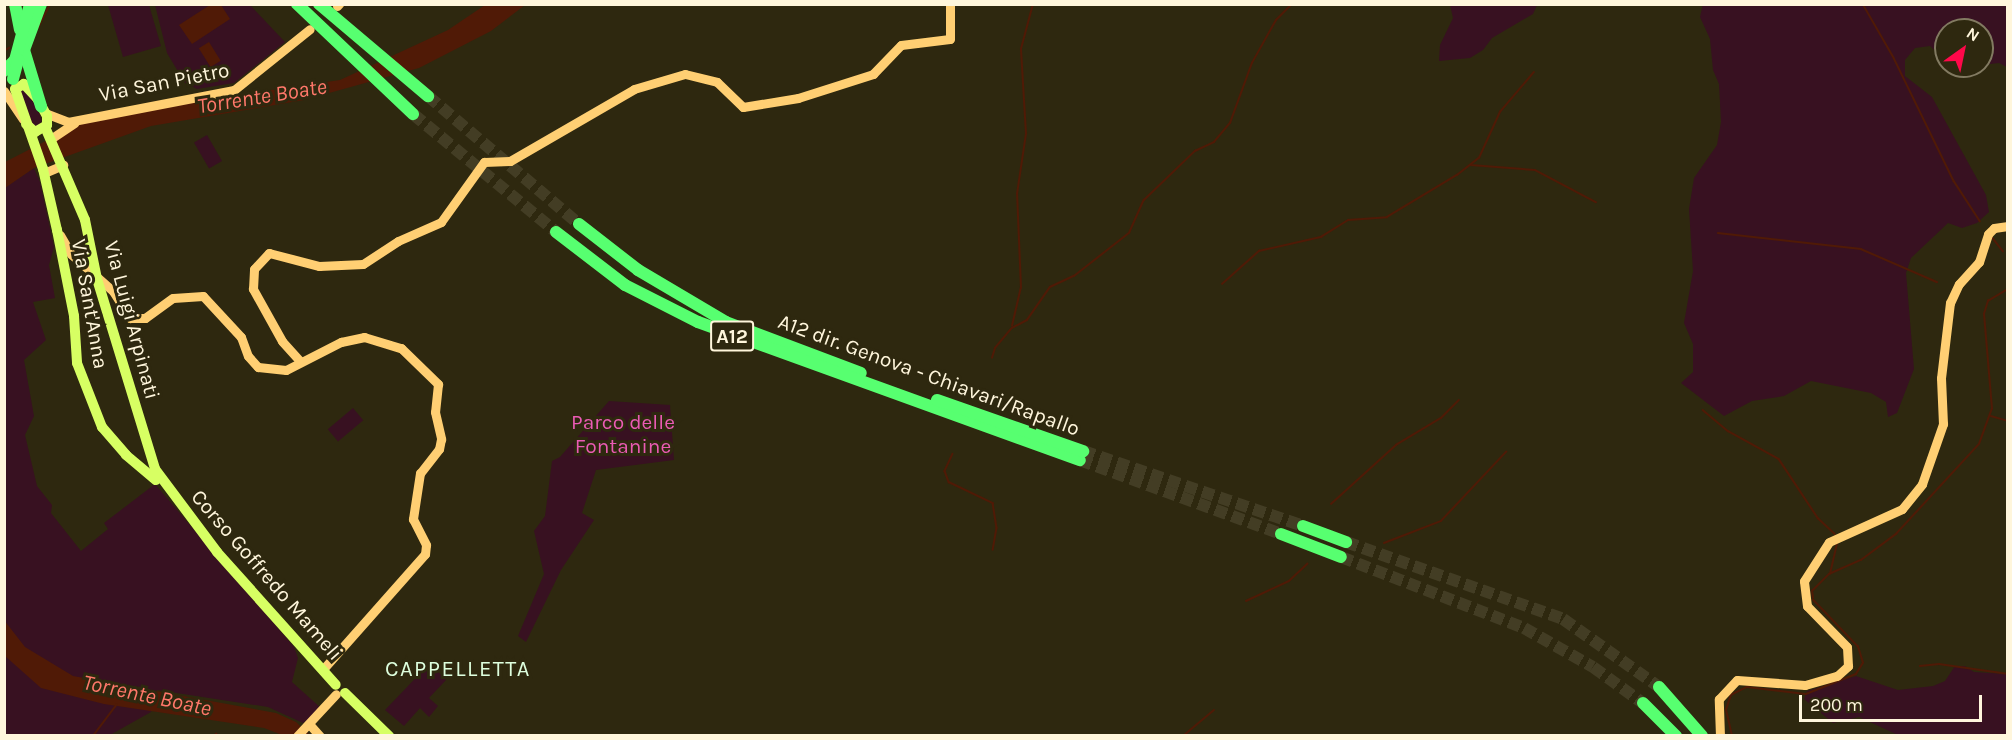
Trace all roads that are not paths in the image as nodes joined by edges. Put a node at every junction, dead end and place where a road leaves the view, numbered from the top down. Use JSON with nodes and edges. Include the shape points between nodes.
{"nodes":[{"id":1,"x":15,"y":4,"type":"edge"},
{"id":2,"x":28,"y":4,"type":"edge"},
{"id":3,"x":36,"y":4,"type":"edge"},
{"id":4,"x":41,"y":4,"type":"edge"},
{"id":5,"x":47,"y":4,"type":"edge"},
{"id":6,"x":297,"y":4,"type":"edge"},
{"id":7,"x":319,"y":4,"type":"edge"},
{"id":8,"x":950,"y":4,"type":"edge"},
{"id":9,"x":310,"y":29,"type":"dead end"},
{"id":10,"x":22,"y":35,"type":"junction"},
{"id":11,"x":7,"y":76,"type":"edge"},
{"id":12,"x":4,"y":91,"type":"edge"},
{"id":13,"x":429,"y":96,"type":"tunnel mouth"},
{"id":14,"x":18,"y":101,"type":"junction"},
{"id":15,"x":41,"y":105,"type":"junction"},
{"id":16,"x":413,"y":114,"type":"tunnel mouth"},
{"id":17,"x":87,"y":116,"type":"junction"},
{"id":18,"x":26,"y":124,"type":"junction"},
{"id":19,"x":70,"y":125,"type":"junction"},
{"id":20,"x":45,"y":127,"type":"junction"},
{"id":21,"x":52,"y":138,"type":"junction"},
{"id":22,"x":62,"y":162,"type":"junction"},
{"id":23,"x":43,"y":170,"type":"junction"},
{"id":24,"x":579,"y":224,"type":"tunnel mouth"},
{"id":25,"x":2007,"y":226,"type":"edge"},
{"id":26,"x":57,"y":230,"type":"junction"},
{"id":27,"x":556,"y":232,"type":"tunnel mouth"},
{"id":28,"x":91,"y":251,"type":"junction"},
{"id":29,"x":71,"y":254,"type":"junction"},
{"id":30,"x":97,"y":279,"type":"junction"},
{"id":31,"x":299,"y":360,"type":"junction"},
{"id":32,"x":927,"y":401,"type":"junction"},
{"id":33,"x":1082,"y":455,"type":"tunnel mouth"},
{"id":34,"x":167,"y":490,"type":"junction"},
{"id":35,"x":1304,"y":526,"type":"tunnel mouth"},
{"id":36,"x":1281,"y":534,"type":"tunnel mouth"},
{"id":37,"x":1346,"y":542,"type":"tunnel mouth"},
{"id":38,"x":1341,"y":557,"type":"tunnel mouth"},
{"id":39,"x":324,"y":668,"type":"junction"},
{"id":40,"x":1659,"y":687,"type":"tunnel mouth"},
{"id":41,"x":339,"y":691,"type":"junction"},
{"id":42,"x":1643,"y":703,"type":"tunnel mouth"},
{"id":43,"x":309,"y":725,"type":"junction"},
{"id":44,"x":297,"y":735,"type":"edge"},
{"id":45,"x":320,"y":735,"type":"edge"},
{"id":46,"x":389,"y":735,"type":"edge"},
{"id":47,"x":1676,"y":735,"type":"edge"},
{"id":48,"x":1702,"y":735,"type":"edge"},
{"id":49,"x":1720,"y":735,"type":"edge"}],
"edges":[{"from":1,"to":10,"type":"highway"},
{"from":2,"to":10,"type":"highway"},
{"from":3,"to":10,"type":"highway"},
{"from":4,"to":10,"type":"highway"},
{"from":5,"to":10,"type":"highway"},
{"from":6,"to":16,"type":"highway"},
{"from":7,"to":13,"type":"highway"},
{"from":8,"to":31,"type":"street","via":[[950,39],[901,45],[873,74],[798,98],[742,107],[717,82],[685,74],[668,76],[620,96],[510,161],[484,162],[477,167],[461,200],[441,222],[398,241],[363,264],[319,266],[269,253],[254,269],[253,289],[277,333]]},
{"from":9,"to":17,"type":"street","name":"Via San Pietro","via":[[234,90]]},
{"from":10,"to":11,"type":"highway"},
{"from":10,"to":15,"type":"highway","via":[[27,69]]},
{"from":11,"to":14,"type":"main road","name":"Via Sant'Anna"},
{"from":11,"to":15,"type":"main road","via":[[27,81]]},
{"from":12,"to":18,"type":"street"},
{"from":14,"to":15,"type":"main road","via":[[15,90],[20,84],[26,85]]},
{"from":14,"to":18,"type":"main road","name":"Via Sant'Anna"},
{"from":15,"to":17,"type":"street","name":"Via San Pietro","via":[[63,122]]},
{"from":15,"to":20,"type":"main road"},
{"from":17,"to":19,"type":"street"},
{"from":18,"to":20,"type":"main road","via":[[35,132]]},
{"from":18,"to":23,"type":"main road","name":"Via Sant'Anna"},
{"from":19,"to":20,"type":"street"},
{"from":19,"to":21,"type":"street"},
{"from":20,"to":21,"type":"main road","name":"Via Luigi Arpinati"},
{"from":21,"to":22,"type":"main road","name":"Via Luigi Arpinati"},
{"from":22,"to":23,"type":"street"},
{"from":22,"to":28,"type":"main road","name":"Via Luigi Arpinati","via":[[85,220]]},
{"from":23,"to":26,"type":"main road","name":"Via Sant'Anna"},
{"from":24,"to":32,"type":"highway","name":"A12 dir. Genova - Chiavari/Rapallo","number":"A12","via":[[654,281],[726,322]]},
{"from":25,"to":49,"type":"street","via":[[1994,228],[1988,234],[1979,262],[1954,292],[1941,378],[1943,424],[1912,498],[1873,524],[1829,542],[1804,581],[1807,606],[1848,651],[1846,669],[1837,676],[1805,685],[1752,678],[1737,680],[1722,692]]},
{"from":26,"to":29,"type":"street"},
{"from":26,"to":34,"type":"main road","name":"Via Sant'Anna","via":[[74,316],[77,363],[102,427],[126,455]]},
{"from":27,"to":32,"type":"highway","number":"A12","via":[[599,267],[663,306],[746,341]]},
{"from":28,"to":29,"type":"street"},
{"from":28,"to":30,"type":"main road","name":"Via Luigi Arpinati"},
{"from":29,"to":30,"type":"street"},
{"from":30,"to":31,"type":"street","via":[[113,291],[126,316],[136,320],[173,298],[203,296],[241,337],[248,356],[258,367],[286,370]]},
{"from":30,"to":34,"type":"main road","name":"Via Luigi Arpinati","via":[[151,459]]},
{"from":31,"to":39,"type":"street","via":[[341,342],[364,337],[384,341],[414,358],[438,384],[440,392],[435,412],[439,449],[420,473],[413,519],[427,549],[383,605]]},
{"from":32,"to":33,"type":"highway","name":"A12 dir. Genova - Chiavari/Rapallo","number":"A12"},
{"from":34,"to":39,"type":"main road","name":"Corso Goffredo Mameli","via":[[217,552]]},
{"from":35,"to":37,"type":"highway"},
{"from":36,"to":38,"type":"highway"},
{"from":39,"to":41,"type":"main road","name":"Corso Goffredo Mameli"},
{"from":40,"to":48,"type":"highway"},
{"from":41,"to":43,"type":"street"},
{"from":41,"to":46,"type":"main road","name":"Corso Goffredo Mameli"},
{"from":42,"to":47,"type":"highway"},
{"from":43,"to":44,"type":"street"},
{"from":43,"to":45,"type":"street"}]}
